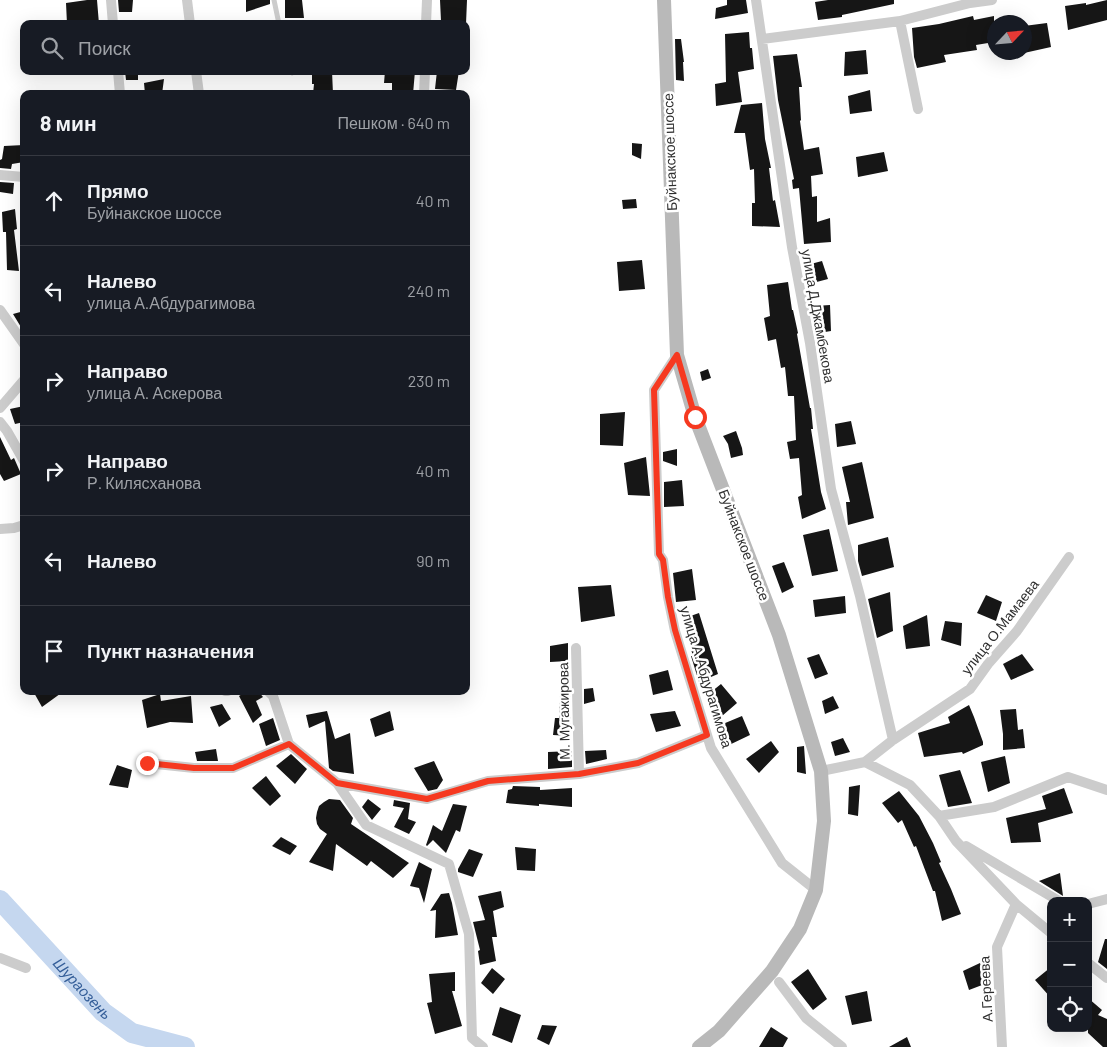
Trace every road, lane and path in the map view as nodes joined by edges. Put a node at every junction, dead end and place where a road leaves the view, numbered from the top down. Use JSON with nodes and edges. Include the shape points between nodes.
{"nodes":[{"id":1,"x":111,"y":0,"type":"edge"},
{"id":2,"x":187,"y":0,"type":"edge"},
{"id":3,"x":274,"y":0,"type":"edge"},
{"id":4,"x":427,"y":0,"type":"edge"},
{"id":5,"x":664,"y":0,"type":"edge"},
{"id":6,"x":756,"y":0,"type":"edge"},
{"id":7,"x":992,"y":0,"type":"edge"},
{"id":8,"x":113,"y":20,"type":"edge"},
{"id":9,"x":190,"y":20,"type":"edge"},
{"id":10,"x":278,"y":20,"type":"edge"},
{"id":11,"x":426,"y":20,"type":"edge"},
{"id":12,"x":900,"y":21,"type":"junction"},
{"id":13,"x":762,"y":39,"type":"junction"},
{"id":14,"x":118,"y":75,"type":"edge"},
{"id":15,"x":197,"y":75,"type":"edge"},
{"id":16,"x":425,"y":75,"type":"edge"},
{"id":17,"x":120,"y":90,"type":"edge"},
{"id":18,"x":198,"y":90,"type":"edge"},
{"id":19,"x":424,"y":90,"type":"edge"},
{"id":20,"x":918,"y":109,"type":"dead end"},
{"id":21,"x":0,"y":175,"type":"edge"},
{"id":22,"x":20,"y":177,"type":"edge"},
{"id":23,"x":0,"y":310,"type":"edge"},
{"id":24,"x":20,"y":338,"type":"edge"},
{"id":25,"x":677,"y":355,"type":"junction"},
{"id":26,"x":20,"y":385,"type":"edge"},
{"id":27,"x":0,"y":408,"type":"edge"},
{"id":28,"x":0,"y":422,"type":"edge"},
{"id":29,"x":20,"y":454,"type":"edge"},
{"id":30,"x":20,"y":526,"type":"edge"},
{"id":31,"x":0,"y":529,"type":"edge"},
{"id":32,"x":1070,"y":556,"type":"dead end"},
{"id":33,"x":576,"y":648,"type":"dead end"},
{"id":34,"x":272,"y":695,"type":"edge"},
{"id":35,"x":707,"y":735,"type":"junction"},
{"id":36,"x":893,"y":740,"type":"junction"},
{"id":37,"x":289,"y":744,"type":"junction"},
{"id":38,"x":865,"y":762,"type":"junction"},
{"id":39,"x":147,"y":763,"type":"dead end"},
{"id":40,"x":821,"y":771,"type":"junction"},
{"id":41,"x":579,"y":774,"type":"junction"},
{"id":42,"x":337,"y":783,"type":"junction"},
{"id":43,"x":1107,"y":790,"type":"edge"},
{"id":44,"x":938,"y":816,"type":"junction"},
{"id":45,"x":956,"y":841,"type":"junction"},
{"id":46,"x":816,"y":890,"type":"junction"},
{"id":47,"x":1052,"y":897,"type":"edge"},
{"id":48,"x":1107,"y":899,"type":"edge"},
{"id":49,"x":1092,"y":903,"type":"edge"},
{"id":50,"x":1016,"y":904,"type":"junction"},
{"id":51,"x":1047,"y":929,"type":"edge"},
{"id":52,"x":0,"y":958,"type":"edge"},
{"id":53,"x":1092,"y":966,"type":"edge"},
{"id":54,"x":26,"y":968,"type":"dead end"},
{"id":55,"x":1107,"y":978,"type":"edge"},
{"id":56,"x":779,"y":982,"type":"dead end"},
{"id":57,"x":482,"y":1047,"type":"edge"},
{"id":58,"x":699,"y":1047,"type":"edge"},
{"id":59,"x":842,"y":1047,"type":"edge"},
{"id":60,"x":1002,"y":1047,"type":"edge"}],
"edges":[{"from":1,"to":8,"type":"street"},
{"from":2,"to":9,"type":"street"},
{"from":3,"to":10,"type":"lane"},
{"from":4,"to":11,"type":"street"},
{"from":5,"to":25,"type":"main road","name":"Буйнакское шоссе"},
{"from":6,"to":13,"type":"street","name":"улица Д.Джамбекова"},
{"from":7,"to":12,"type":"street"},
{"from":12,"to":13,"type":"street"},
{"from":12,"to":20,"type":"street"},
{"from":13,"to":36,"type":"street","name":"улица Д.Джамбекова","via":[[831,489]]},
{"from":14,"to":17,"type":"street"},
{"from":15,"to":18,"type":"street"},
{"from":16,"to":19,"type":"street"},
{"from":21,"to":22,"type":"street"},
{"from":23,"to":24,"type":"street"},
{"from":25,"to":35,"type":"street","name":"улица А.Абдурагимова","via":[[654,390],[659,554],[663,560],[675,630]]},
{"from":25,"to":40,"type":"main road","name":"Буйнакское шоссе","via":[[695,417],[779,635]]},
{"from":26,"to":27,"type":"street"},
{"from":28,"to":29,"type":"street"},
{"from":30,"to":31,"type":"street"},
{"from":32,"to":36,"type":"street","name":"улица О.Мамаева","via":[[1017,631],[970,688]]},
{"from":33,"to":41,"type":"street","name":"М. Мугажирова"},
{"from":34,"to":37,"type":"street"},
{"from":35,"to":41,"type":"street","via":[[638,763]]},
{"from":35,"to":46,"type":"street","name":"улица А.Абдурагимова","via":[[711,748],[782,863]]},
{"from":36,"to":38,"type":"street","name":"улица О.Мамаева"},
{"from":37,"to":39,"type":"street","via":[[233,768]]},
{"from":37,"to":42,"type":"street"},
{"from":38,"to":40,"type":"street"},
{"from":38,"to":44,"type":"street","via":[[910,785]]},
{"from":40,"to":46,"type":"main road","name":"Буйнакское шоссе","via":[[824,821]]},
{"from":41,"to":42,"type":"street","via":[[488,781],[427,799]]},
{"from":42,"to":57,"type":"street","via":[[366,825],[449,864],[469,934],[472,1038]]},
{"from":43,"to":44,"type":"street","via":[[1068,777],[994,807]]},
{"from":44,"to":45,"type":"street"},
{"from":45,"to":47,"type":"street"},
{"from":45,"to":50,"type":"street"},
{"from":46,"to":58,"type":"main road","name":"Буйнакское шоссе","via":[[800,929],[772,971],[719,1031]]},
{"from":48,"to":49,"type":"street"},
{"from":50,"to":51,"type":"street"},
{"from":50,"to":60,"type":"street","name":"А.Гереева","via":[[997,946]]},
{"from":52,"to":54,"type":"street"},
{"from":53,"to":55,"type":"street"},
{"from":56,"to":59,"type":"street","via":[[806,1018]]}]}
